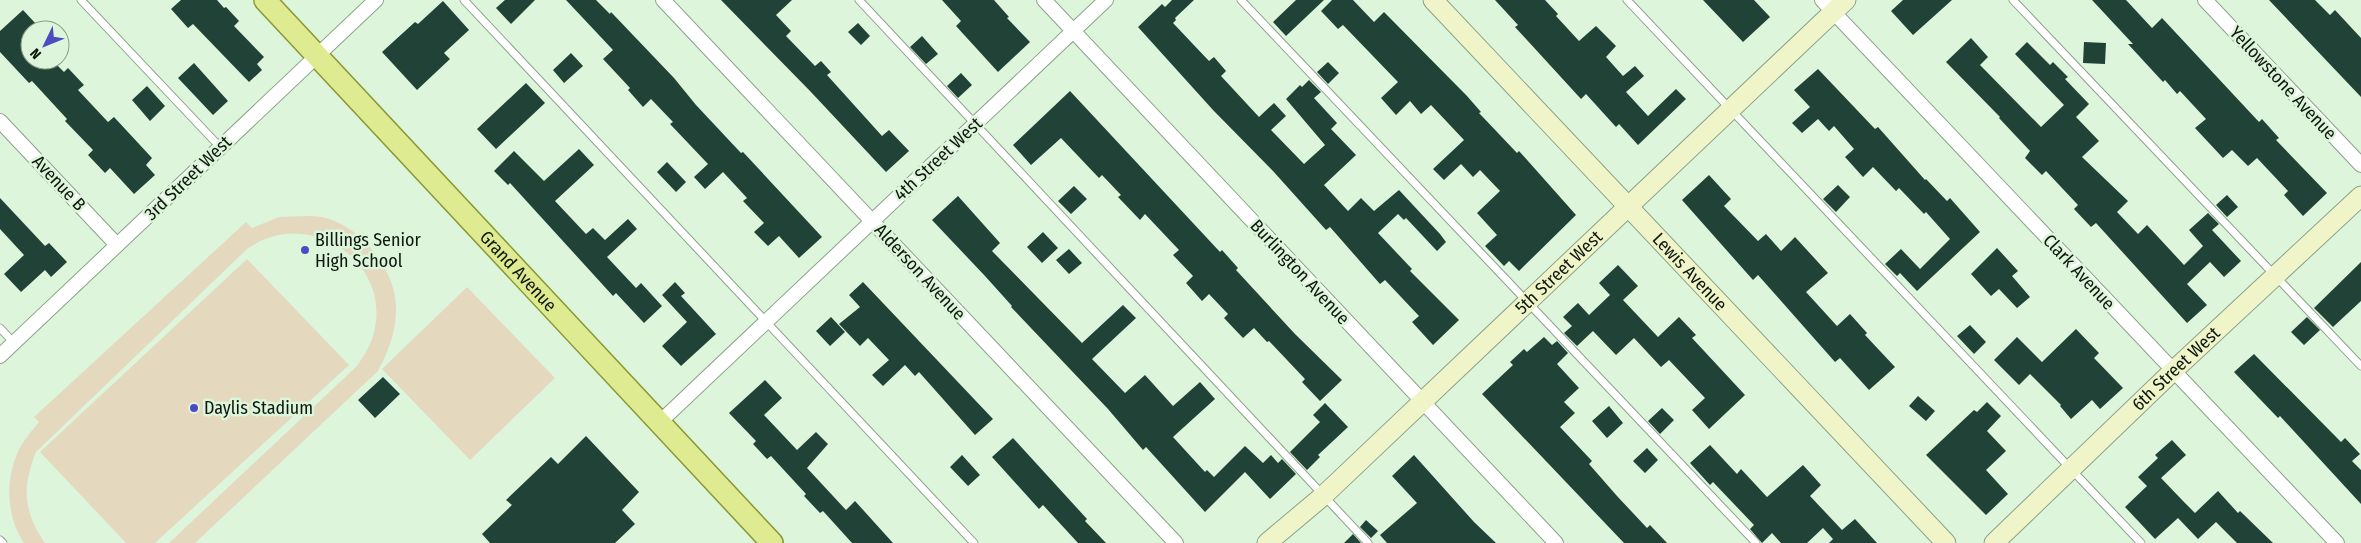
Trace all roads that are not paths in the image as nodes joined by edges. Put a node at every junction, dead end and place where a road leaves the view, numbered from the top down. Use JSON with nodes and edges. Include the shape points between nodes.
{"nodes":[{"id":1,"x":81,"y":0,"type":"edge"},
{"id":2,"x":265,"y":0,"type":"edge"},
{"id":3,"x":376,"y":0,"type":"edge"},
{"id":4,"x":464,"y":0,"type":"edge"},
{"id":5,"x":663,"y":0,"type":"edge"},
{"id":6,"x":859,"y":0,"type":"edge"},
{"id":7,"x":1044,"y":0,"type":"edge"},
{"id":8,"x":1106,"y":0,"type":"edge"},
{"id":9,"x":1240,"y":0,"type":"edge"},
{"id":10,"x":1432,"y":0,"type":"edge"},
{"id":11,"x":1627,"y":0,"type":"edge"},
{"id":12,"x":2013,"y":0,"type":"edge"},
{"id":13,"x":2205,"y":0,"type":"edge"},
{"id":14,"x":1834,"y":4,"type":"edge"},
{"id":15,"x":1074,"y":31,"type":"junction"},
{"id":16,"x":317,"y":56,"type":"junction"},
{"id":17,"x":1731,"y":109,"type":"junction"},
{"id":18,"x":0,"y":121,"type":"edge"},
{"id":19,"x":976,"y":123,"type":"junction"},
{"id":20,"x":220,"y":147,"type":"junction"},
{"id":21,"x":2361,"y":165,"type":"edge"},
{"id":22,"x":2361,"y":196,"type":"edge"},
{"id":23,"x":1628,"y":207,"type":"junction"},
{"id":24,"x":872,"y":222,"type":"junction"},
{"id":25,"x":117,"y":245,"type":"junction"},
{"id":26,"x":2276,"y":276,"type":"junction"},
{"id":27,"x":1528,"y":302,"type":"junction"},
{"id":28,"x":767,"y":321,"type":"junction"},
{"id":29,"x":0,"y":328,"type":"edge"},
{"id":30,"x":14,"y":343,"type":"junction"},
{"id":31,"x":0,"y":356,"type":"edge"},
{"id":32,"x":2361,"y":366,"type":"edge"},
{"id":33,"x":2173,"y":371,"type":"junction"},
{"id":34,"x":1423,"y":402,"type":"junction"},
{"id":35,"x":660,"y":422,"type":"junction"},
{"id":36,"x":2070,"y":470,"type":"junction"},
{"id":37,"x":1324,"y":496,"type":"junction"},
{"id":38,"x":0,"y":540,"type":"edge"},
{"id":39,"x":3,"y":543,"type":"edge"},
{"id":40,"x":772,"y":543,"type":"edge"},
{"id":41,"x":974,"y":543,"type":"edge"},
{"id":42,"x":1176,"y":543,"type":"edge"},
{"id":43,"x":1267,"y":543,"type":"edge"},
{"id":44,"x":1368,"y":543,"type":"edge"},
{"id":45,"x":1556,"y":543,"type":"edge"},
{"id":46,"x":1756,"y":543,"type":"edge"},
{"id":47,"x":1946,"y":543,"type":"edge"},
{"id":48,"x":1994,"y":543,"type":"edge"},
{"id":49,"x":2141,"y":543,"type":"edge"},
{"id":50,"x":2336,"y":543,"type":"edge"}],
"edges":[{"from":1,"to":20,"type":"lane"},
{"from":2,"to":16,"type":"main road","name":"Grand Avenue"},
{"from":3,"to":16,"type":"street","name":"3rd Street West"},
{"from":4,"to":28,"type":"lane"},
{"from":5,"to":24,"type":"street","name":"Alderson Avenue"},
{"from":6,"to":19,"type":"lane"},
{"from":7,"to":15,"type":"street","name":"Burlington Avenue"},
{"from":8,"to":15,"type":"street","name":"4th Street West"},
{"from":9,"to":27,"type":"lane"},
{"from":10,"to":23,"type":"street","name":"Lewis Avenue"},
{"from":11,"to":17,"type":"lane"},
{"from":12,"to":26,"type":"lane"},
{"from":13,"to":21,"type":"street","name":"Yellowstone Avenue"},
{"from":14,"to":17,"type":"street","name":"5th Street West"},
{"from":14,"to":33,"type":"street","name":"Clark Avenue"},
{"from":15,"to":19,"type":"street","name":"4th Street West"},
{"from":15,"to":34,"type":"street","name":"Burlington Avenue"},
{"from":16,"to":20,"type":"street","name":"3rd Street West"},
{"from":16,"to":35,"type":"main road","name":"Grand Avenue"},
{"from":17,"to":23,"type":"street","name":"5th Street West"},
{"from":17,"to":36,"type":"lane"},
{"from":18,"to":25,"type":"street","name":"Avenue B"},
{"from":19,"to":24,"type":"street","name":"4th Street West"},
{"from":19,"to":37,"type":"lane"},
{"from":20,"to":25,"type":"street","name":"3rd Street West"},
{"from":22,"to":26,"type":"street","name":"6th Street West"},
{"from":23,"to":27,"type":"street","name":"5th Street West"},
{"from":23,"to":47,"type":"street","name":"Lewis Avenue"},
{"from":24,"to":28,"type":"street","name":"4th Street West"},
{"from":24,"to":42,"type":"street","name":"Alderson Avenue"},
{"from":25,"to":30,"type":"street","name":"3rd Street West"},
{"from":26,"to":32,"type":"lane"},
{"from":26,"to":33,"type":"street","name":"6th Street West"},
{"from":27,"to":34,"type":"street","name":"5th Street West"},
{"from":27,"to":46,"type":"lane"},
{"from":28,"to":35,"type":"street","name":"4th Street West"},
{"from":28,"to":41,"type":"lane"},
{"from":29,"to":30,"type":"lane"},
{"from":30,"to":31,"type":"street","name":"3rd Street West"},
{"from":33,"to":36,"type":"street","name":"6th Street West"},
{"from":33,"to":50,"type":"street","name":"Clark Avenue"},
{"from":34,"to":37,"type":"street","name":"5th Street West"},
{"from":34,"to":45,"type":"street","name":"Burlington Avenue"},
{"from":35,"to":40,"type":"main road","name":"Grand Avenue"},
{"from":36,"to":48,"type":"street","name":"6th Street West"},
{"from":36,"to":49,"type":"lane"},
{"from":37,"to":43,"type":"street","name":"5th Street West"},
{"from":37,"to":44,"type":"lane"},
{"from":38,"to":39,"type":"lane"}]}
